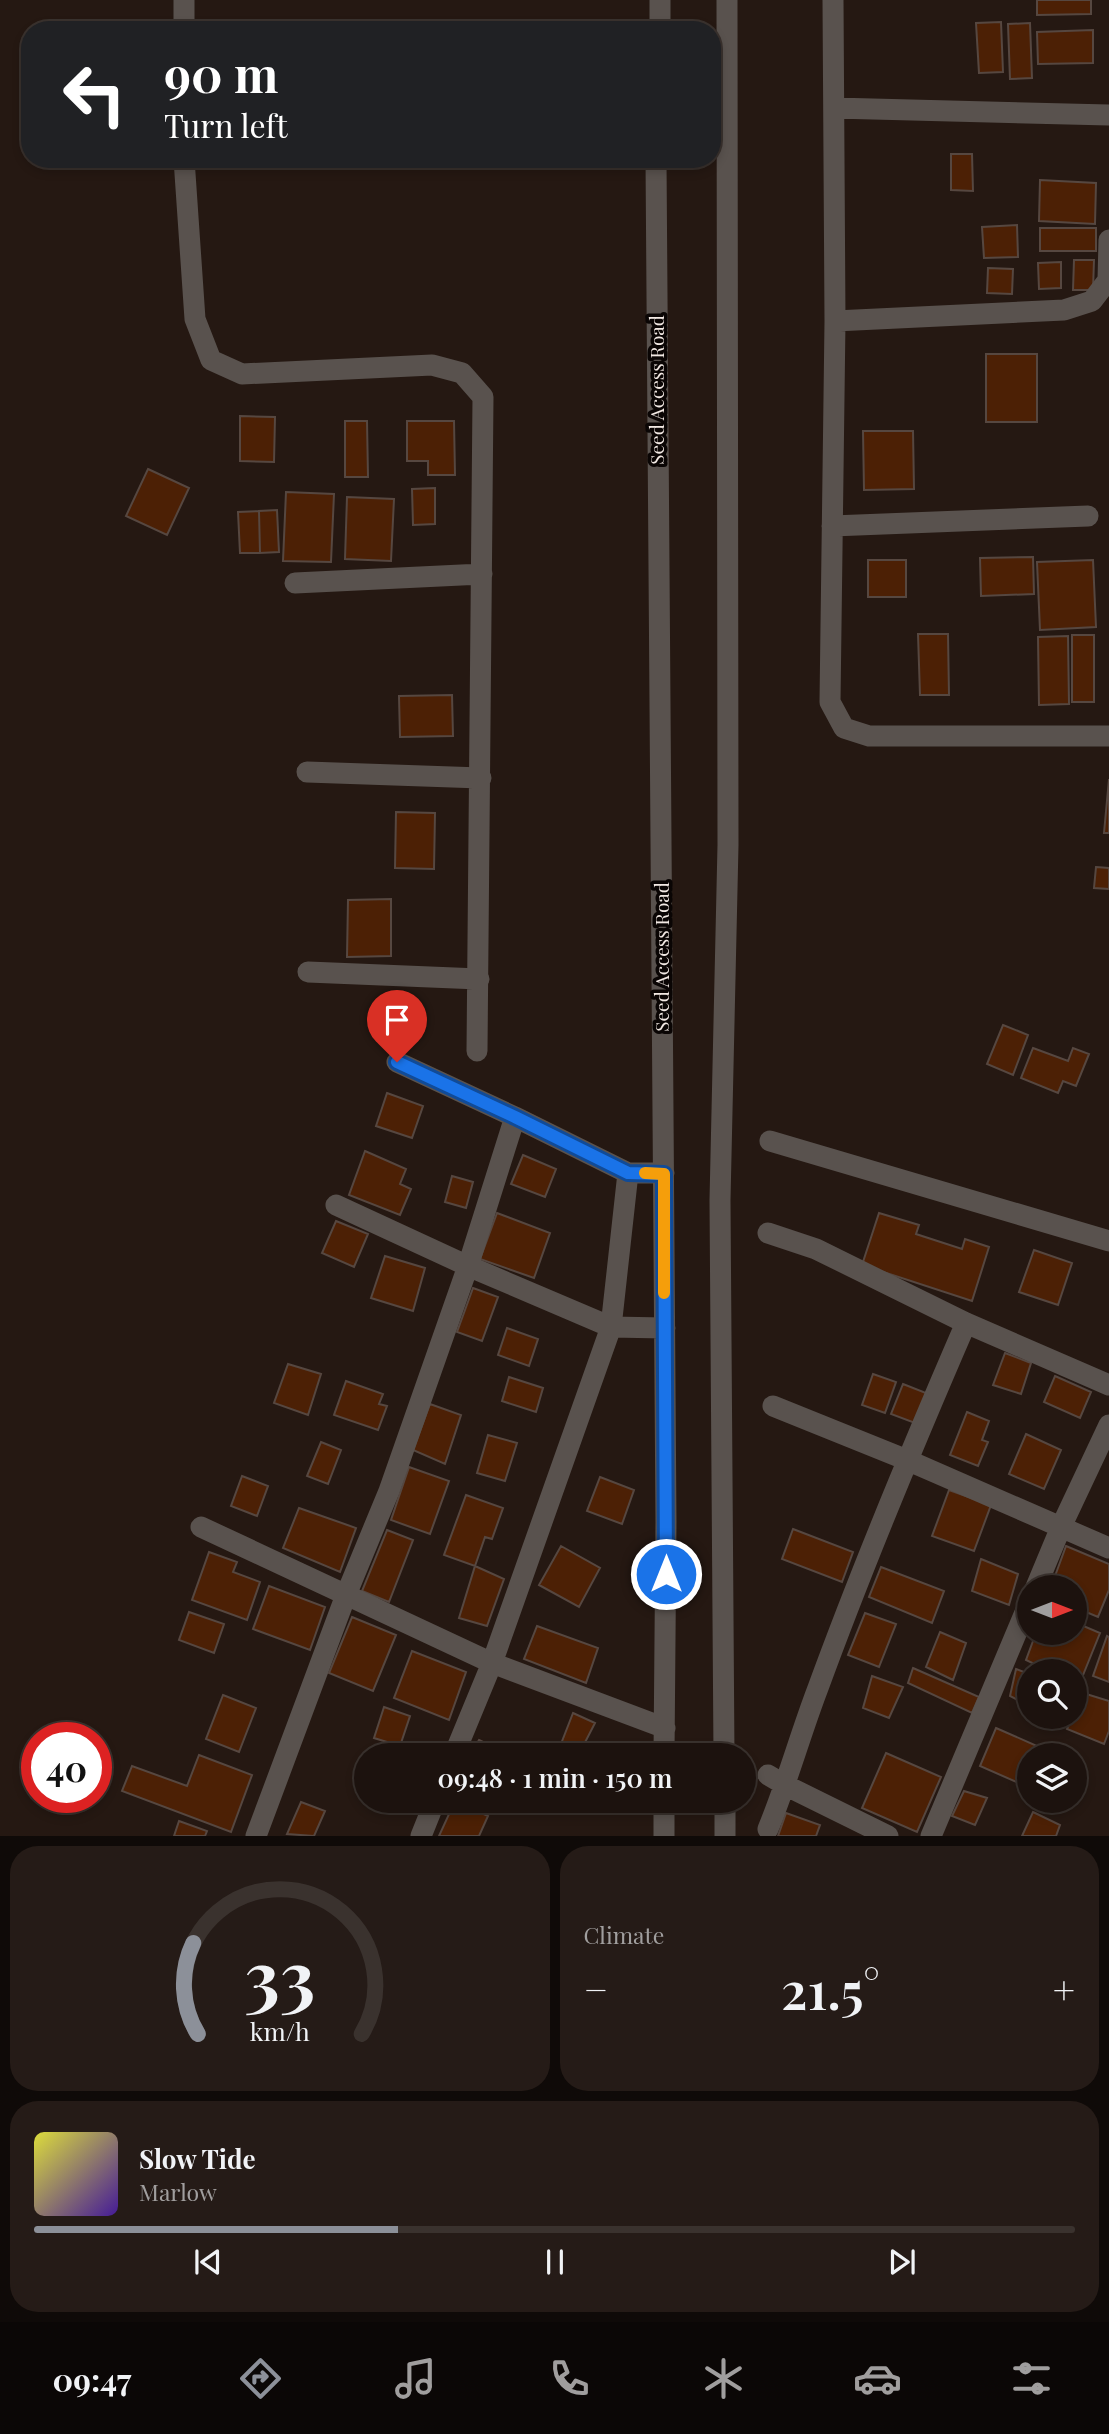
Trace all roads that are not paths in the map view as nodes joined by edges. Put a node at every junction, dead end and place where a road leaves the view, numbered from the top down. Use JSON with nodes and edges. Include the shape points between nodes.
{"nodes":[{"id":1,"x":184,"y":0,"type":"edge"},
{"id":2,"x":660,"y":0,"type":"edge"},
{"id":3,"x":727,"y":0,"type":"edge"},
{"id":4,"x":833,"y":0,"type":"edge"},
{"id":5,"x":184,"y":21,"type":"edge"},
{"id":6,"x":660,"y":21,"type":"edge"},
{"id":7,"x":834,"y":108,"type":"junction"},
{"id":8,"x":1109,"y":115,"type":"edge"},
{"id":9,"x":185,"y":168,"type":"edge"},
{"id":10,"x":656,"y":168,"type":"edge"},
{"id":11,"x":1109,"y":240,"type":"edge"},
{"id":12,"x":835,"y":321,"type":"junction"},
{"id":13,"x":1088,"y":516,"type":"dead end"},
{"id":14,"x":832,"y":526,"type":"junction"},
{"id":15,"x":482,"y":574,"type":"junction"},
{"id":16,"x":295,"y":583,"type":"dead end"},
{"id":17,"x":1109,"y":736,"type":"edge"},
{"id":18,"x":307,"y":772,"type":"dead end"},
{"id":19,"x":481,"y":778,"type":"junction"},
{"id":20,"x":308,"y":972,"type":"dead end"},
{"id":21,"x":479,"y":979,"type":"junction"},
{"id":22,"x":477,"y":1051,"type":"dead end"},
{"id":23,"x":397,"y":1062,"type":"dead end"},
{"id":24,"x":515,"y":1117,"type":"junction"},
{"id":25,"x":770,"y":1141,"type":"dead end"},
{"id":26,"x":628,"y":1173,"type":"junction"},
{"id":27,"x":664,"y":1174,"type":"junction"},
{"id":28,"x":336,"y":1205,"type":"dead end"},
{"id":29,"x":768,"y":1233,"type":"dead end"},
{"id":30,"x":1109,"y":1241,"type":"edge"},
{"id":31,"x":468,"y":1266,"type":"junction"},
{"id":32,"x":966,"y":1323,"type":"junction"},
{"id":33,"x":611,"y":1327,"type":"junction"},
{"id":34,"x":665,"y":1328,"type":"junction"},
{"id":35,"x":1109,"y":1385,"type":"edge"},
{"id":36,"x":773,"y":1406,"type":"dead end"},
{"id":37,"x":1109,"y":1425,"type":"edge"},
{"id":38,"x":907,"y":1460,"type":"junction"},
{"id":39,"x":201,"y":1527,"type":"dead end"},
{"id":40,"x":1061,"y":1527,"type":"junction"},
{"id":41,"x":1109,"y":1548,"type":"edge"},
{"id":42,"x":1041,"y":1575,"type":"edge"},
{"id":43,"x":346,"y":1595,"type":"junction"},
{"id":44,"x":1017,"y":1632,"type":"edge"},
{"id":45,"x":492,"y":1663,"type":"junction"},
{"id":46,"x":665,"y":1728,"type":"junction"},
{"id":47,"x":459,"y":1743,"type":"edge"},
{"id":48,"x":664,"y":1743,"type":"edge"},
{"id":49,"x":724,"y":1743,"type":"edge"},
{"id":50,"x":777,"y":1780,"type":"junction"},
{"id":51,"x":430,"y":1813,"type":"edge"},
{"id":52,"x":664,"y":1813,"type":"edge"},
{"id":53,"x":725,"y":1813,"type":"edge"},
{"id":54,"x":768,"y":1829,"type":"dead end"},
{"id":55,"x":256,"y":1836,"type":"edge"},
{"id":56,"x":421,"y":1836,"type":"edge"},
{"id":57,"x":664,"y":1836,"type":"edge"},
{"id":58,"x":725,"y":1836,"type":"edge"},
{"id":59,"x":888,"y":1836,"type":"edge"},
{"id":60,"x":931,"y":1836,"type":"edge"}],
"edges":[{"from":1,"to":5,"type":"street"},
{"from":2,"to":6,"type":"street"},
{"from":3,"to":49,"type":"street","via":[[728,845],[720,1200]]},
{"from":4,"to":7,"type":"street"},
{"from":7,"to":8,"type":"street"},
{"from":7,"to":12,"type":"street"},
{"from":9,"to":15,"type":"street","via":[[194,319],[211,360],[242,374],[432,365],[462,373],[483,397]]},
{"from":10,"to":27,"type":"street","name":"Seed Access Road"},
{"from":11,"to":12,"type":"street","via":[[1108,281],[1092,301],[1063,310]]},
{"from":12,"to":14,"type":"street"},
{"from":13,"to":14,"type":"street"},
{"from":14,"to":17,"type":"street","via":[[830,702],[844,728],[869,736]]},
{"from":15,"to":16,"type":"street"},
{"from":15,"to":19,"type":"street"},
{"from":18,"to":19,"type":"street"},
{"from":19,"to":21,"type":"street"},
{"from":20,"to":21,"type":"street"},
{"from":21,"to":22,"type":"street"},
{"from":23,"to":24,"type":"street"},
{"from":24,"to":26,"type":"street"},
{"from":24,"to":31,"type":"street"},
{"from":25,"to":30,"type":"street"},
{"from":26,"to":27,"type":"street"},
{"from":26,"to":33,"type":"street"},
{"from":27,"to":34,"type":"street","name":"Seed Access Road"},
{"from":28,"to":31,"type":"street"},
{"from":29,"to":32,"type":"street","via":[[816,1249]]},
{"from":31,"to":33,"type":"street"},
{"from":31,"to":43,"type":"street"},
{"from":32,"to":35,"type":"street"},
{"from":32,"to":38,"type":"street"},
{"from":33,"to":34,"type":"street"},
{"from":33,"to":45,"type":"street"},
{"from":34,"to":46,"type":"street","name":"Seed Access Road"},
{"from":36,"to":38,"type":"street"},
{"from":37,"to":40,"type":"street"},
{"from":38,"to":40,"type":"street"},
{"from":38,"to":50,"type":"street"},
{"from":39,"to":43,"type":"street"},
{"from":40,"to":41,"type":"street"},
{"from":40,"to":42,"type":"street"},
{"from":43,"to":45,"type":"street"},
{"from":43,"to":55,"type":"street"},
{"from":44,"to":60,"type":"street"},
{"from":45,"to":46,"type":"street"},
{"from":45,"to":47,"type":"street"},
{"from":46,"to":48,"type":"street","name":"Seed Access Road"},
{"from":50,"to":54,"type":"street"},
{"from":50,"to":59,"type":"street"},
{"from":51,"to":56,"type":"street"},
{"from":52,"to":57,"type":"street"},
{"from":53,"to":58,"type":"street"}]}
